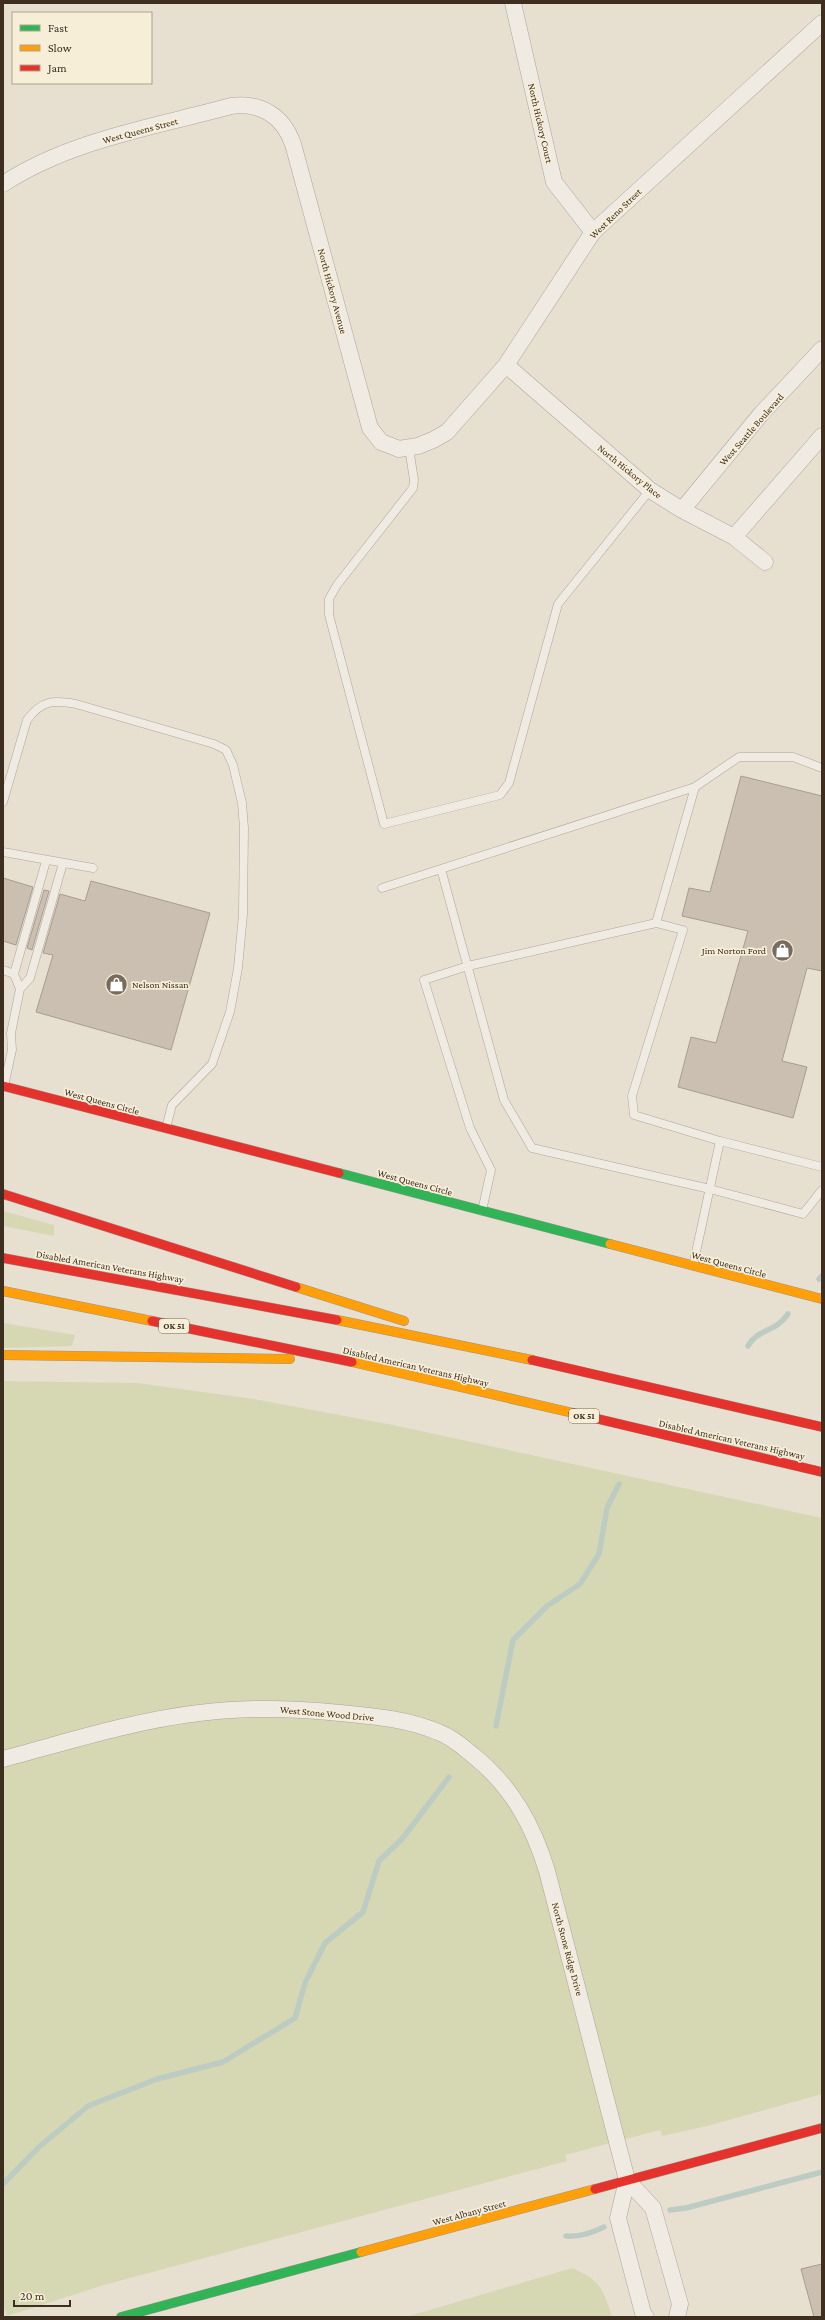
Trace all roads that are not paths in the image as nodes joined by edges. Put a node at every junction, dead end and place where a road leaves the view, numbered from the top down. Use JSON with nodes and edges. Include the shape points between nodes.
{"nodes":[{"id":1,"x":513,"y":3,"type":"edge"},
{"id":2,"x":822,"y":23,"type":"edge"},
{"id":3,"x":281,"y":121,"type":"joint"},
{"id":4,"x":3,"y":184,"type":"edge"},
{"id":5,"x":593,"y":232,"type":"junction"},
{"id":6,"x":822,"y":349,"type":"edge"},
{"id":7,"x":506,"y":365,"type":"junction"},
{"id":8,"x":822,"y":436,"type":"edge"},
{"id":9,"x":404,"y":448,"type":"junction"},
{"id":10,"x":650,"y":490,"type":"junction"},
{"id":11,"x":682,"y":510,"type":"junction"},
{"id":12,"x":734,"y":538,"type":"junction"},
{"id":13,"x":766,"y":562,"type":"dead end"},
{"id":14,"x":822,"y":768,"type":"edge"},
{"id":15,"x":695,"y":787,"type":"junction"},
{"id":16,"x":3,"y":802,"type":"edge"},
{"id":17,"x":3,"y":852,"type":"edge"},
{"id":18,"x":46,"y":861,"type":"junction"},
{"id":19,"x":63,"y":863,"type":"junction"},
{"id":20,"x":93,"y":868,"type":"dead end"},
{"id":21,"x":441,"y":869,"type":"junction"},
{"id":22,"x":382,"y":888,"type":"dead end"},
{"id":23,"x":656,"y":923,"type":"junction"},
{"id":24,"x":468,"y":966,"type":"junction"},
{"id":25,"x":3,"y":970,"type":"edge"},
{"id":26,"x":14,"y":974,"type":"junction"},
{"id":27,"x":20,"y":989,"type":"junction"},
{"id":28,"x":7,"y":1032,"type":"edge"},
{"id":29,"x":3,"y":1086,"type":"edge"},
{"id":30,"x":166,"y":1129,"type":"junction"},
{"id":31,"x":720,"y":1141,"type":"junction"},
{"id":32,"x":822,"y":1167,"type":"edge"},
{"id":33,"x":710,"y":1189,"type":"junction"},
{"id":34,"x":822,"y":1190,"type":"edge"},
{"id":35,"x":3,"y":1194,"type":"edge"},
{"id":36,"x":482,"y":1211,"type":"junction"},
{"id":37,"x":3,"y":1258,"type":"edge"},
{"id":38,"x":693,"y":1266,"type":"junction"},
{"id":39,"x":3,"y":1291,"type":"edge"},
{"id":40,"x":822,"y":1299,"type":"edge"},
{"id":41,"x":411,"y":1323,"type":"dead end"},
{"id":42,"x":426,"y":1328,"type":"dead end"},
{"id":43,"x":3,"y":1355,"type":"edge"},
{"id":44,"x":516,"y":1357,"type":"junction"},
{"id":45,"x":345,"y":1360,"type":"junction"},
{"id":46,"x":822,"y":1427,"type":"edge"},
{"id":47,"x":822,"y":1472,"type":"edge"},
{"id":48,"x":459,"y":1743,"type":"joint"},
{"id":49,"x":3,"y":1759,"type":"edge"},
{"id":50,"x":822,"y":2128,"type":"edge"},
{"id":51,"x":627,"y":2180,"type":"junction"},
{"id":52,"x":122,"y":2317,"type":"edge"},
{"id":53,"x":646,"y":2317,"type":"edge"},
{"id":54,"x":677,"y":2317,"type":"edge"}],
"edges":[{"from":1,"to":5,"type":"street","name":"North Hickory Court","via":[[554,182]]},
{"from":2,"to":5,"type":"street","name":"West Reno Street"},
{"from":3,"to":4,"type":"street","name":"West Queens Street","via":[[260,108],[231,106],[70,151],[40,163]]},
{"from":3,"to":9,"type":"street","name":"North Hickory Avenue","via":[[290,136],[298,162],[370,428],[381,442]]},
{"from":5,"to":7,"type":"street","name":"West Reno Street"},
{"from":6,"to":11,"type":"street","name":"West Seattle Boulevard","via":[[761,414]]},
{"from":7,"to":9,"type":"street","name":"West Reno Street","via":[[447,432],[433,440]]},
{"from":7,"to":10,"type":"street","name":"North Hickory Place"},
{"from":8,"to":12,"type":"street"},
{"from":9,"to":10,"type":"lane","via":[[414,480],[413,488],[337,585],[329,599],[329,615],[384,824],[500,794],[510,783],[558,604]]},
{"from":10,"to":11,"type":"street","name":"North Hickory Place"},
{"from":11,"to":12,"type":"street","name":"North Hickory Place"},
{"from":12,"to":13,"type":"street","name":"North Hickory Place"},
{"from":14,"to":15,"type":"lane","via":[[793,757],[739,757]]},
{"from":15,"to":21,"type":"lane"},
{"from":15,"to":23,"type":"lane"},
{"from":16,"to":30,"type":"lane","via":[[27,720],[35,709],[46,703],[60,701],[76,704],[214,744],[226,750],[233,765],[242,803],[244,828],[243,914],[235,991],[212,1064],[172,1105]]},
{"from":17,"to":18,"type":"lane"},
{"from":18,"to":19,"type":"lane"},
{"from":18,"to":26,"type":"lane"},
{"from":19,"to":20,"type":"lane"},
{"from":19,"to":27,"type":"lane","via":[[30,978]]},
{"from":21,"to":22,"type":"lane"},
{"from":21,"to":24,"type":"lane"},
{"from":23,"to":24,"type":"lane"},
{"from":23,"to":31,"type":"lane","via":[[683,930],[632,1096],[634,1115]]},
{"from":24,"to":33,"type":"lane","via":[[504,1100],[532,1148]]},
{"from":24,"to":36,"type":"lane","via":[[424,980],[470,1128],[491,1170]]},
{"from":25,"to":26,"type":"lane"},
{"from":26,"to":27,"type":"lane"},
{"from":27,"to":28,"type":"lane"},
{"from":28,"to":29,"type":"lane","via":[[12,1050]]},
{"from":29,"to":30,"type":"main road","name":"West Queens Circle"},
{"from":30,"to":36,"type":"main road","name":"West Queens Circle"},
{"from":31,"to":32,"type":"lane"},
{"from":31,"to":33,"type":"lane"},
{"from":33,"to":34,"type":"lane","via":[[803,1214]]},
{"from":33,"to":38,"type":"lane"},
{"from":35,"to":41,"type":"main road"},
{"from":36,"to":38,"type":"main road","name":"West Queens Circle"},
{"from":37,"to":44,"type":"main road","name":"Disabled American Veterans Highway","via":[[281,1308]]},
{"from":38,"to":40,"type":"main road","name":"West Queens Circle"},
{"from":39,"to":45,"type":"main road","name":"Disabled American Veterans Highway","number":"OK 51"},
{"from":42,"to":44,"type":"main road"},
{"from":43,"to":45,"type":"main road"},
{"from":44,"to":46,"type":"main road","name":"Disabled American Veterans Highway"},
{"from":45,"to":47,"type":"main road","name":"Disabled American Veterans Highway","number":"OK 51"},
{"from":48,"to":49,"type":"street","name":"West Stone Wood Drive","via":[[438,1732],[405,1721],[297,1709],[247,1708],[148,1721]]},
{"from":48,"to":51,"type":"street","name":"North Stone Ridge Drive","via":[[507,1788],[524,1813],[538,1841],[548,1870]]},
{"from":50,"to":51,"type":"main road","name":"West Albany Street"},
{"from":51,"to":52,"type":"main road","name":"West Albany Street"},
{"from":51,"to":53,"type":"street","name":"North Stone Ridge Drive","via":[[618,2218]]},
{"from":51,"to":54,"type":"street","name":"North Stone Ridge Drive","via":[[653,2208],[680,2304]]}]}
